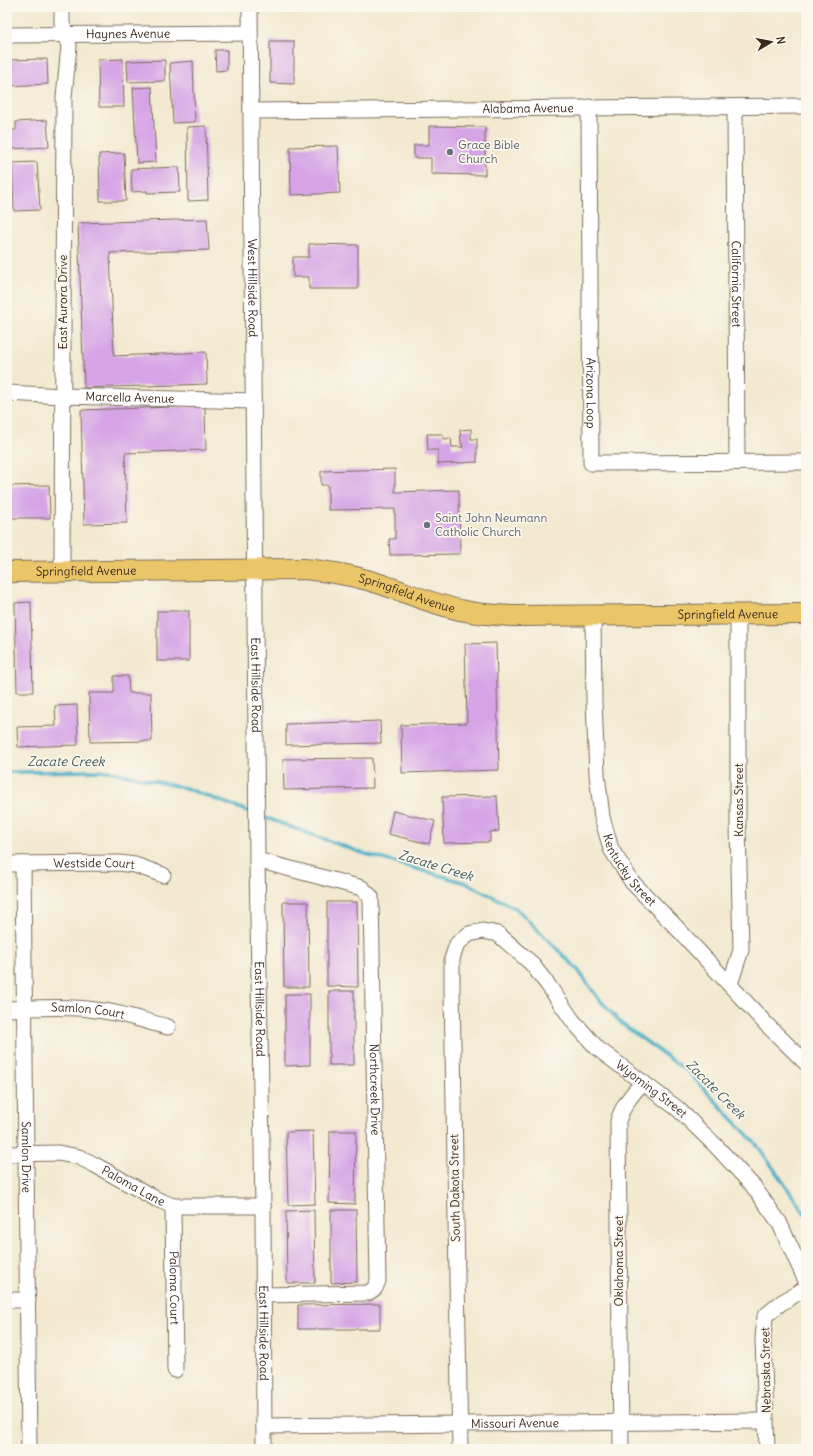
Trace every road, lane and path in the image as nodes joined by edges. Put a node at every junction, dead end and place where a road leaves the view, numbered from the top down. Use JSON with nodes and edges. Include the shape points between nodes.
{"nodes":[{"id":1,"x":62,"y":7,"type":"edge"},
{"id":2,"x":250,"y":7,"type":"edge"},
{"id":3,"x":250,"y":33,"type":"junction"},
{"id":4,"x":65,"y":34,"type":"junction"},
{"id":5,"x":7,"y":35,"type":"edge"},
{"id":6,"x":806,"y":106,"type":"edge"},
{"id":7,"x":589,"y":107,"type":"junction"},
{"id":8,"x":735,"y":107,"type":"junction"},
{"id":9,"x":251,"y":111,"type":"junction"},
{"id":10,"x":7,"y":393,"type":"edge"},
{"id":11,"x":63,"y":396,"type":"junction"},
{"id":12,"x":253,"y":401,"type":"junction"},
{"id":13,"x":737,"y":462,"type":"junction"},
{"id":14,"x":806,"y":462,"type":"edge"},
{"id":15,"x":255,"y":569,"type":"junction"},
{"id":16,"x":62,"y":571,"type":"junction"},
{"id":17,"x":7,"y":572,"type":"edge"},
{"id":18,"x":738,"y":614,"type":"junction"},
{"id":19,"x":806,"y":614,"type":"edge"},
{"id":20,"x":594,"y":615,"type":"junction"},
{"id":21,"x":258,"y":860,"type":"junction"},
{"id":22,"x":7,"y":864,"type":"edge"},
{"id":23,"x":23,"y":864,"type":"junction"},
{"id":24,"x":163,"y":875,"type":"dead end"},
{"id":25,"x":469,"y":934,"type":"joint"},
{"id":26,"x":730,"y":984,"type":"junction"},
{"id":27,"x":7,"y":1009,"type":"edge"},
{"id":28,"x":25,"y":1009,"type":"junction"},
{"id":29,"x":168,"y":1027,"type":"dead end"},
{"id":30,"x":806,"y":1063,"type":"edge"},
{"id":31,"x":643,"y":1082,"type":"junction"},
{"id":32,"x":7,"y":1154,"type":"edge"},
{"id":33,"x":26,"y":1154,"type":"junction"},
{"id":34,"x":173,"y":1206,"type":"junction"},
{"id":35,"x":263,"y":1206,"type":"junction"},
{"id":36,"x":806,"y":1281,"type":"edge"},
{"id":37,"x":806,"y":1288,"type":"edge"},
{"id":38,"x":262,"y":1295,"type":"junction"},
{"id":39,"x":7,"y":1300,"type":"edge"},
{"id":40,"x":28,"y":1300,"type":"junction"},
{"id":41,"x":175,"y":1370,"type":"dead end"},
{"id":42,"x":766,"y":1421,"type":"junction"},
{"id":43,"x":620,"y":1423,"type":"junction"},
{"id":44,"x":460,"y":1424,"type":"junction"},
{"id":45,"x":264,"y":1426,"type":"junction"},
{"id":46,"x":29,"y":1449,"type":"edge"},
{"id":47,"x":264,"y":1449,"type":"edge"},
{"id":48,"x":460,"y":1449,"type":"edge"},
{"id":49,"x":621,"y":1449,"type":"edge"},
{"id":50,"x":767,"y":1449,"type":"edge"}],
"edges":[{"from":1,"to":4,"type":"street","name":"East Aurora Drive"},
{"from":2,"to":3,"type":"street","name":"West Hillside Road"},
{"from":3,"to":4,"type":"street","name":"Haynes Avenue"},
{"from":3,"to":9,"type":"street","name":"West Hillside Road"},
{"from":4,"to":5,"type":"street","name":"Haynes Avenue"},
{"from":4,"to":11,"type":"street","name":"East Aurora Drive","via":[[69,46],[64,98]]},
{"from":6,"to":8,"type":"street","name":"Alabama Avenue"},
{"from":7,"to":8,"type":"street","name":"Alabama Avenue"},
{"from":7,"to":9,"type":"street","name":"Alabama Avenue"},
{"from":7,"to":13,"type":"street","name":"Arizona Loop","via":[[591,463]]},
{"from":8,"to":13,"type":"street","name":"California Street"},
{"from":9,"to":12,"type":"street","name":"West Hillside Road"},
{"from":10,"to":11,"type":"street","name":"Marcella Avenue"},
{"from":11,"to":12,"type":"street","name":"Marcella Avenue"},
{"from":11,"to":16,"type":"street","name":"East Aurora Drive"},
{"from":12,"to":15,"type":"street","name":"West Hillside Road"},
{"from":13,"to":14,"type":"street","name":"Arizona Loop"},
{"from":15,"to":16,"type":"main road","name":"Springfield Avenue"},
{"from":15,"to":20,"type":"main road","name":"Springfield Avenue","via":[[315,570],[343,574],[466,611],[510,616]]},
{"from":15,"to":21,"type":"street","name":"East Hillside Road"},
{"from":16,"to":17,"type":"main road","name":"Springfield Avenue"},
{"from":18,"to":19,"type":"main road","name":"Springfield Avenue"},
{"from":18,"to":20,"type":"main road","name":"Springfield Avenue"},
{"from":18,"to":26,"type":"street","name":"Kansas Street","via":[[741,950]]},
{"from":20,"to":26,"type":"street","name":"Kentucky Street","via":[[597,774],[602,817],[611,849],[632,882]]},
{"from":21,"to":35,"type":"street","name":"East Hillside Road"},
{"from":21,"to":38,"type":"street","name":"Northcreek Drive","via":[[362,888],[371,897],[378,1281],[375,1288],[368,1293]]},
{"from":22,"to":23,"type":"street","name":"Westside Court"},
{"from":23,"to":24,"type":"street","name":"Westside Court","via":[[120,863],[135,865]]},
{"from":23,"to":28,"type":"street","name":"Samlon Drive"},
{"from":25,"to":31,"type":"street","name":"Wyoming Street","via":[[483,931],[498,934],[531,963],[572,1021],[597,1048]]},
{"from":25,"to":44,"type":"street","name":"South Dakota Street","via":[[457,944],[452,959]]},
{"from":26,"to":30,"type":"street","name":"Kentucky Street"},
{"from":27,"to":28,"type":"street","name":"Samlon Court"},
{"from":28,"to":29,"type":"street","name":"Samlon Court","via":[[97,1010]]},
{"from":28,"to":33,"type":"street","name":"Samlon Drive"},
{"from":31,"to":36,"type":"street","name":"Wyoming Street","via":[[678,1109],[753,1186],[778,1222]]},
{"from":31,"to":43,"type":"street","name":"Oklahoma Street","via":[[621,1110],[618,1121]]},
{"from":32,"to":33,"type":"street","name":"Paloma Lane"},
{"from":33,"to":34,"type":"street","name":"Paloma Lane","via":[[79,1157]]},
{"from":33,"to":40,"type":"street","name":"Samlon Drive"},
{"from":34,"to":35,"type":"street","name":"Paloma Lane"},
{"from":34,"to":41,"type":"street","name":"Paloma Court"},
{"from":35,"to":38,"type":"street","name":"East Hillside Road"},
{"from":37,"to":42,"type":"street","name":"Nebraska Street","via":[[765,1316],[763,1339]]},
{"from":38,"to":45,"type":"street","name":"East Hillside Road"},
{"from":39,"to":40,"type":"street"},
{"from":40,"to":46,"type":"street","name":"Samlon Drive"},
{"from":42,"to":43,"type":"street","name":"Missouri Avenue"},
{"from":42,"to":50,"type":"street","name":"Nebraska Street"},
{"from":43,"to":44,"type":"street","name":"Missouri Avenue"},
{"from":43,"to":49,"type":"street","name":"Oklahoma Street"},
{"from":44,"to":45,"type":"street","name":"Missouri Avenue"},
{"from":44,"to":48,"type":"street","name":"South Dakota Street"},
{"from":45,"to":47,"type":"street","name":"East Hillside Road"}]}
